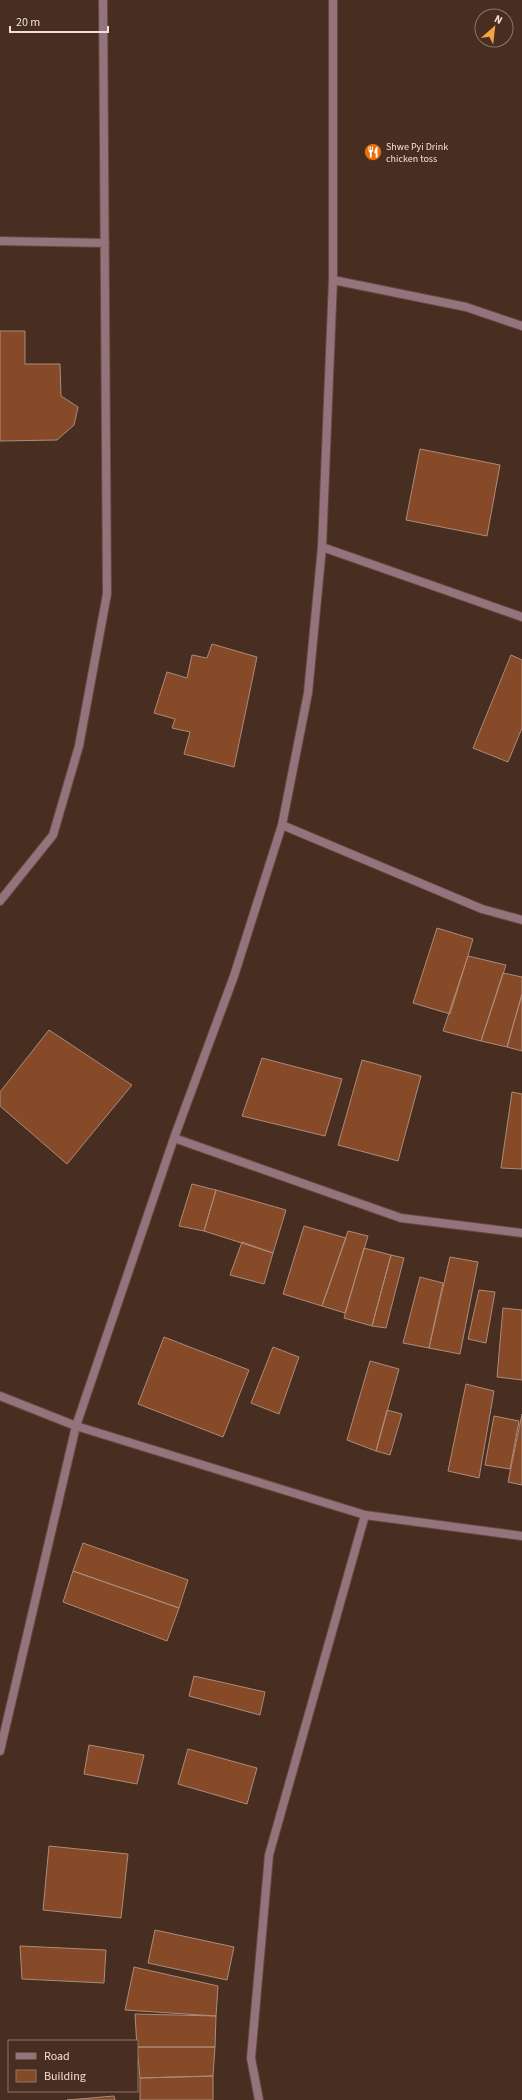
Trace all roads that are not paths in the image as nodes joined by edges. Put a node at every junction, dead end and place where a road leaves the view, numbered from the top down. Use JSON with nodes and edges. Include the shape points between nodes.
{"nodes":[{"id":1,"x":104,"y":0,"type":"edge"},
{"id":2,"x":333,"y":0,"type":"edge"},
{"id":3,"x":0,"y":241,"type":"edge"},
{"id":4,"x":105,"y":243,"type":"junction"},
{"id":5,"x":333,"y":280,"type":"junction"},
{"id":6,"x":522,"y":326,"type":"edge"},
{"id":7,"x":322,"y":547,"type":"junction"},
{"id":8,"x":522,"y":618,"type":"edge"},
{"id":9,"x":282,"y":825,"type":"junction"},
{"id":10,"x":0,"y":901,"type":"edge"},
{"id":11,"x":522,"y":920,"type":"edge"},
{"id":12,"x":174,"y":1138,"type":"junction"},
{"id":13,"x":522,"y":1233,"type":"edge"},
{"id":14,"x":0,"y":1396,"type":"edge"},
{"id":15,"x":76,"y":1426,"type":"junction"},
{"id":16,"x":365,"y":1515,"type":"junction"},
{"id":17,"x":522,"y":1536,"type":"edge"},
{"id":18,"x":0,"y":1750,"type":"edge"},
{"id":19,"x":259,"y":2100,"type":"edge"}],
"edges":[{"from":1,"to":4,"type":"street"},
{"from":2,"to":5,"type":"street"},
{"from":3,"to":4,"type":"street"},
{"from":4,"to":10,"type":"street","via":[[107,594],[79,746],[53,834]]},
{"from":5,"to":6,"type":"street","via":[[466,308]]},
{"from":5,"to":7,"type":"street"},
{"from":7,"to":8,"type":"street"},
{"from":7,"to":9,"type":"street","via":[[308,692]]},
{"from":9,"to":11,"type":"street","via":[[482,908]]},
{"from":9,"to":12,"type":"street","via":[[234,976]]},
{"from":12,"to":13,"type":"street","via":[[401,1218]]},
{"from":12,"to":15,"type":"street"},
{"from":14,"to":15,"type":"street"},
{"from":15,"to":16,"type":"street"},
{"from":15,"to":18,"type":"street"},
{"from":16,"to":17,"type":"street"},
{"from":16,"to":19,"type":"street","via":[[269,1855],[251,2058]]}]}
